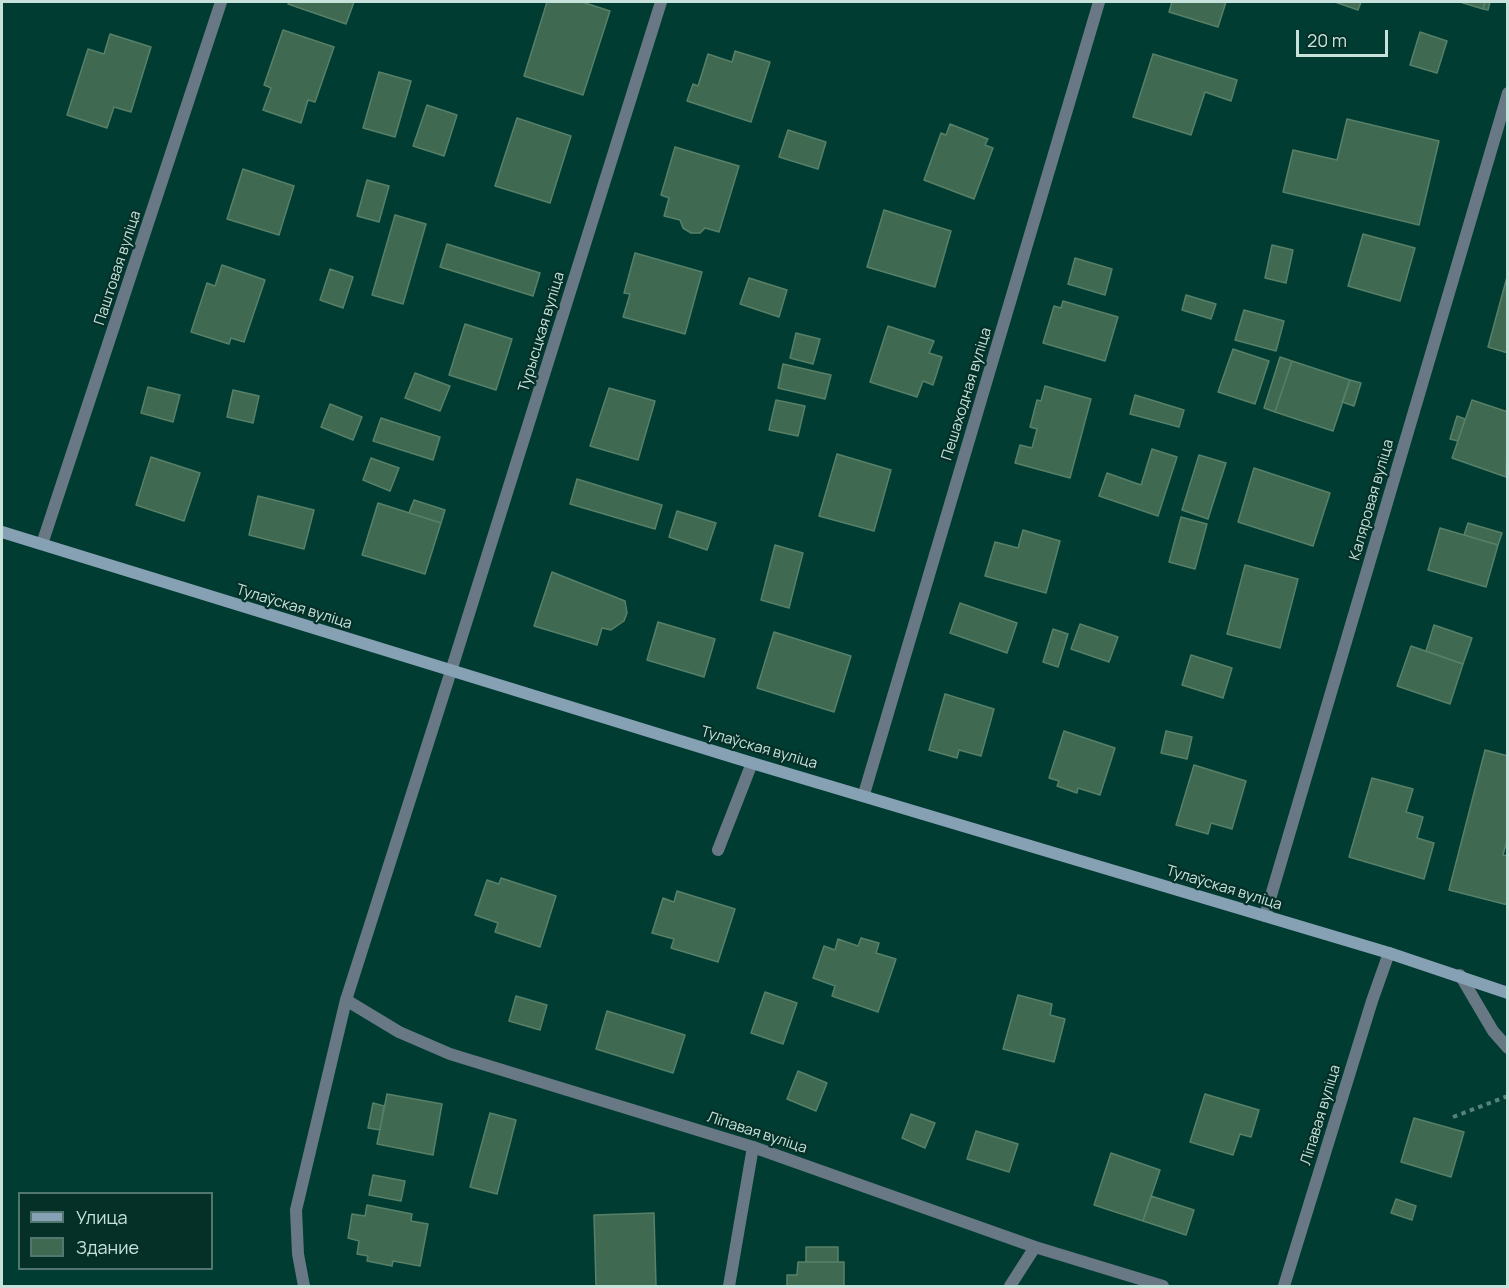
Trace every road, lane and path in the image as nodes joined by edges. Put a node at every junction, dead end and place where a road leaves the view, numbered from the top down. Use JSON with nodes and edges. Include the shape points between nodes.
{"nodes":[{"id":1,"x":221,"y":2,"type":"edge"},
{"id":2,"x":661,"y":2,"type":"edge"},
{"id":3,"x":1099,"y":2,"type":"edge"},
{"id":4,"x":1508,"y":93,"type":"edge"},
{"id":5,"x":2,"y":532,"type":"edge"},
{"id":6,"x":42,"y":544,"type":"junction"},
{"id":7,"x":452,"y":671,"type":"junction"},
{"id":8,"x":752,"y":763,"type":"junction"},
{"id":9,"x":864,"y":794,"type":"junction"},
{"id":10,"x":718,"y":850,"type":"dead end"},
{"id":11,"x":1265,"y":916,"type":"junction"},
{"id":12,"x":1389,"y":953,"type":"junction"},
{"id":13,"x":1460,"y":975,"type":"junction"},
{"id":14,"x":1508,"y":993,"type":"edge"},
{"id":15,"x":346,"y":1000,"type":"junction"},
{"id":16,"x":1508,"y":1048,"type":"edge"},
{"id":17,"x":1508,"y":1096,"type":"edge"},
{"id":18,"x":1453,"y":1117,"type":"dead end"},
{"id":19,"x":753,"y":1147,"type":"junction"},
{"id":20,"x":1035,"y":1247,"type":"junction"},
{"id":21,"x":304,"y":1287,"type":"edge"},
{"id":22,"x":729,"y":1287,"type":"edge"},
{"id":23,"x":1010,"y":1287,"type":"edge"},
{"id":24,"x":1163,"y":1287,"type":"edge"},
{"id":25,"x":1284,"y":1287,"type":"edge"}],
"edges":[{"from":1,"to":6,"type":"street","name":"Паштовая вуліца"},
{"from":2,"to":7,"type":"street","name":"Турысцкая вуліца"},
{"from":3,"to":9,"type":"street","name":"Пешаходная вуліца"},
{"from":4,"to":11,"type":"street","name":"Каляровая вуліца"},
{"from":5,"to":6,"type":"main road","name":"Тулаўская вуліца"},
{"from":6,"to":7,"type":"main road","name":"Тулаўская вуліца"},
{"from":7,"to":8,"type":"main road","name":"Тулаўская вуліца"},
{"from":7,"to":15,"type":"street","name":"Турысцкая вуліца"},
{"from":8,"to":9,"type":"main road","name":"Тулаўская вуліца"},
{"from":8,"to":10,"type":"street"},
{"from":9,"to":11,"type":"main road","name":"Тулаўская вуліца"},
{"from":11,"to":12,"type":"main road","name":"Тулаўская вуліца"},
{"from":12,"to":13,"type":"main road","name":"Тулаўская вуліца"},
{"from":12,"to":25,"type":"street","name":"Ліпавая вуліца"},
{"from":13,"to":14,"type":"main road","name":"Тулаўская вуліца"},
{"from":13,"to":16,"type":"street","via":[[1493,1031]]},
{"from":15,"to":19,"type":"street","name":"Ліпавая вуліца","via":[[399,1032],[450,1054]]},
{"from":15,"to":21,"type":"street","name":"Турысцкая вуліца","via":[[296,1210]]},
{"from":17,"to":18,"type":"path"},
{"from":19,"to":20,"type":"street","name":"Ліпавая вуліца"},
{"from":19,"to":22,"type":"street"},
{"from":20,"to":23,"type":"street"},
{"from":20,"to":24,"type":"street","name":"Ліпавая вуліца"}]}
